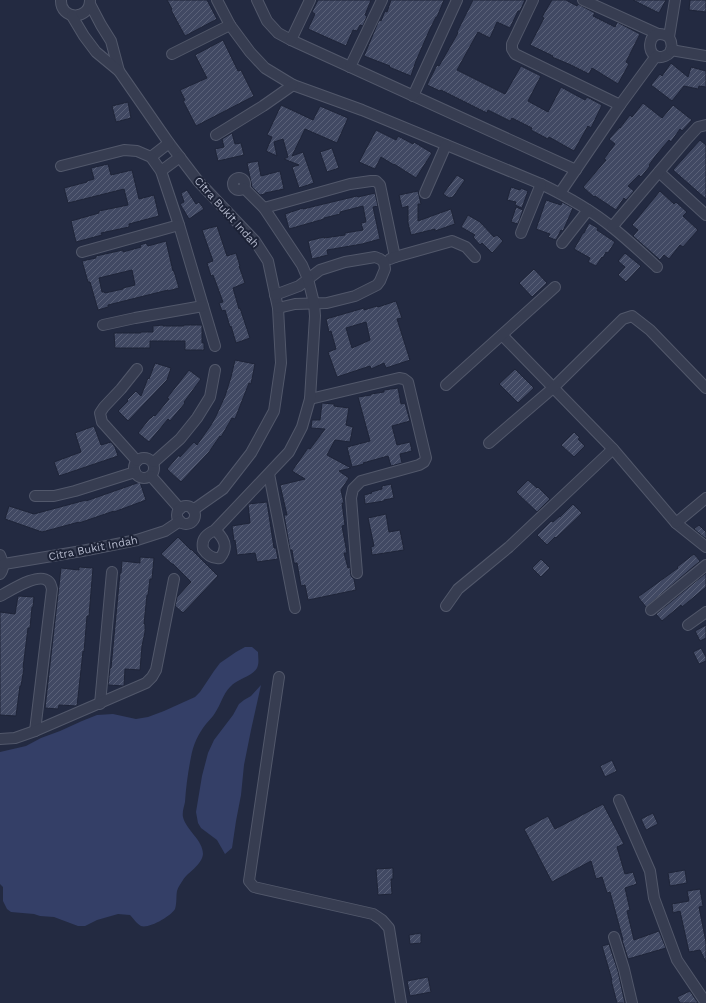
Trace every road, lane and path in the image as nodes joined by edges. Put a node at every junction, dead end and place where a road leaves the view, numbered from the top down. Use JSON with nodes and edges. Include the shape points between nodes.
{"nodes":[{"id":1,"x":61,"y":0,"type":"edge"},
{"id":2,"x":217,"y":0,"type":"edge"},
{"id":3,"x":256,"y":0,"type":"edge"},
{"id":4,"x":310,"y":0,"type":"edge"},
{"id":5,"x":382,"y":0,"type":"edge"},
{"id":6,"x":457,"y":0,"type":"edge"},
{"id":7,"x":533,"y":0,"type":"edge"},
{"id":8,"x":583,"y":0,"type":"edge"},
{"id":9,"x":675,"y":0,"type":"edge"},
{"id":10,"x":90,"y":2,"type":"edge"},
{"id":11,"x":72,"y":16,"type":"junction"},
{"id":12,"x":230,"y":25,"type":"junction"},
{"id":13,"x":658,"y":34,"type":"junction"},
{"id":14,"x":669,"y":37,"type":"junction"},
{"id":15,"x":291,"y":40,"type":"junction"},
{"id":16,"x":671,"y":50,"type":"junction"},
{"id":17,"x":172,"y":54,"type":"dead end"},
{"id":18,"x":656,"y":56,"type":"junction"},
{"id":19,"x":706,"y":56,"type":"edge"},
{"id":20,"x":350,"y":67,"type":"junction"},
{"id":21,"x":119,"y":71,"type":"junction"},
{"id":22,"x":293,"y":85,"type":"junction"},
{"id":23,"x":413,"y":96,"type":"junction"},
{"id":24,"x":620,"y":105,"type":"junction"},
{"id":25,"x":706,"y":125,"type":"edge"},
{"id":26,"x":216,"y":135,"type":"dead end"},
{"id":27,"x":169,"y":144,"type":"junction"},
{"id":28,"x":446,"y":144,"type":"junction"},
{"id":29,"x":151,"y":157,"type":"junction"},
{"id":30,"x":180,"y":157,"type":"junction"},
{"id":31,"x":61,"y":166,"type":"dead end"},
{"id":32,"x":576,"y":170,"type":"junction"},
{"id":33,"x":161,"y":171,"type":"junction"},
{"id":34,"x":659,"y":172,"type":"junction"},
{"id":35,"x":541,"y":184,"type":"junction"},
{"id":36,"x":244,"y":188,"type":"dead end"},
{"id":37,"x":425,"y":192,"type":"dead end"},
{"id":38,"x":560,"y":193,"type":"junction"},
{"id":39,"x":264,"y":208,"type":"junction"},
{"id":40,"x":588,"y":210,"type":"junction"},
{"id":41,"x":706,"y":215,"type":"edge"},
{"id":42,"x":179,"y":225,"type":"junction"},
{"id":43,"x":612,"y":227,"type":"junction"},
{"id":44,"x":521,"y":233,"type":"dead end"},
{"id":45,"x":562,"y":243,"type":"dead end"},
{"id":46,"x":82,"y":252,"type":"dead end"},
{"id":47,"x":395,"y":257,"type":"junction"},
{"id":48,"x":475,"y":257,"type":"dead end"},
{"id":49,"x":384,"y":262,"type":"junction"},
{"id":50,"x":657,"y":267,"type":"dead end"},
{"id":51,"x":308,"y":280,"type":"junction"},
{"id":52,"x":555,"y":287,"type":"dead end"},
{"id":53,"x":275,"y":295,"type":"junction"},
{"id":54,"x":314,"y":303,"type":"junction"},
{"id":55,"x":203,"y":306,"type":"junction"},
{"id":56,"x":278,"y":308,"type":"junction"},
{"id":57,"x":103,"y":324,"type":"dead end"},
{"id":58,"x":502,"y":335,"type":"junction"},
{"id":59,"x":215,"y":346,"type":"dead end"},
{"id":60,"x":137,"y":369,"type":"dead end"},
{"id":61,"x":215,"y":370,"type":"dead end"},
{"id":62,"x":446,"y":385,"type":"dead end"},
{"id":63,"x":553,"y":388,"type":"junction"},
{"id":64,"x":706,"y":388,"type":"edge"},
{"id":65,"x":310,"y":399,"type":"junction"},
{"id":66,"x":489,"y":443,"type":"dead end"},
{"id":67,"x":613,"y":449,"type":"junction"},
{"id":68,"x":136,"y":461,"type":"junction"},
{"id":69,"x":154,"y":462,"type":"junction"},
{"id":70,"x":135,"y":472,"type":"junction"},
{"id":71,"x":269,"y":474,"type":"junction"},
{"id":72,"x":151,"y":476,"type":"junction"},
{"id":73,"x":35,"y":496,"type":"dead end"},
{"id":74,"x":706,"y":498,"type":"edge"},
{"id":75,"x":180,"y":509,"type":"junction"},
{"id":76,"x":193,"y":510,"type":"junction"},
{"id":77,"x":180,"y":521,"type":"junction"},
{"id":78,"x":676,"y":523,"type":"junction"},
{"id":79,"x":215,"y":530,"type":"dead end"},
{"id":80,"x":706,"y":547,"type":"edge"},
{"id":81,"x":2,"y":560,"type":"edge"},
{"id":82,"x":706,"y":566,"type":"edge"},
{"id":83,"x":112,"y":572,"type":"dead end"},
{"id":84,"x":357,"y":573,"type":"dead end"},
{"id":85,"x":0,"y":574,"type":"edge"},
{"id":86,"x":174,"y":579,"type":"dead end"},
{"id":87,"x":0,"y":596,"type":"edge"},
{"id":88,"x":446,"y":606,"type":"dead end"},
{"id":89,"x":295,"y":608,"type":"dead end"},
{"id":90,"x":651,"y":610,"type":"dead end"},
{"id":91,"x":706,"y":612,"type":"edge"},
{"id":92,"x":688,"y":625,"type":"dead end"},
{"id":93,"x":279,"y":678,"type":"dead end"},
{"id":94,"x":100,"y":704,"type":"junction"},
{"id":95,"x":35,"y":731,"type":"junction"},
{"id":96,"x":0,"y":739,"type":"edge"},
{"id":97,"x":619,"y":800,"type":"dead end"},
{"id":98,"x":614,"y":937,"type":"dead end"},
{"id":99,"x":401,"y":1003,"type":"edge"},
{"id":100,"x":632,"y":1003,"type":"edge"},
{"id":101,"x":706,"y":1003,"type":"edge"}],
"edges":[{"from":1,"to":11,"type":"street","name":"Citra Bukit Indah","via":[[63,9]]},
{"from":2,"to":12,"type":"street"},
{"from":3,"to":15,"type":"street","via":[[267,21],[278,33]]},
{"from":4,"to":15,"type":"street"},
{"from":5,"to":20,"type":"street"},
{"from":6,"to":23,"type":"street"},
{"from":7,"to":24,"type":"street","via":[[512,44],[515,54]]},
{"from":8,"to":13,"type":"street"},
{"from":9,"to":14,"type":"street"},
{"from":10,"to":11,"type":"street","via":[[83,14]]},
{"from":10,"to":21,"type":"street","name":"Citra Bukit Indah","via":[[111,41]]},
{"from":11,"to":21,"type":"street","name":"Citra Bukit Indah","via":[[96,52]]},
{"from":12,"to":17,"type":"street"},
{"from":12,"to":22,"type":"street","via":[[265,68]]},
{"from":13,"to":14,"type":"street"},
{"from":13,"to":18,"type":"street","via":[[653,37],[649,47]]},
{"from":14,"to":16,"type":"street"},
{"from":15,"to":20,"type":"street"},
{"from":16,"to":18,"type":"street","via":[[664,56]]},
{"from":16,"to":19,"type":"street"},
{"from":18,"to":24,"type":"street"},
{"from":20,"to":23,"type":"street"},
{"from":21,"to":27,"type":"street","name":"Citra Bukit Indah"},
{"from":22,"to":26,"type":"street"},
{"from":22,"to":28,"type":"street"},
{"from":23,"to":32,"type":"street"},
{"from":24,"to":32,"type":"street"},
{"from":25,"to":34,"type":"street","via":[[698,127]]},
{"from":27,"to":29,"type":"street"},
{"from":27,"to":30,"type":"street","name":"Citra Bukit Indah"},
{"from":28,"to":35,"type":"street"},
{"from":28,"to":37,"type":"street"},
{"from":29,"to":31,"type":"street","via":[[137,150],[124,150]]},
{"from":29,"to":33,"type":"street"},
{"from":30,"to":33,"type":"street"},
{"from":30,"to":53,"type":"street","name":"Citra Bukit Indah","via":[[198,181],[255,241],[268,262]]},
{"from":32,"to":38,"type":"street"},
{"from":33,"to":42,"type":"street"},
{"from":34,"to":41,"type":"street"},
{"from":34,"to":43,"type":"street"},
{"from":35,"to":38,"type":"street"},
{"from":35,"to":44,"type":"street"},
{"from":36,"to":39,"type":"street"},
{"from":38,"to":40,"type":"street"},
{"from":39,"to":47,"type":"street","via":[[350,184],[376,181],[380,186]]},
{"from":39,"to":51,"type":"street","via":[[302,265]]},
{"from":40,"to":43,"type":"street"},
{"from":40,"to":45,"type":"street"},
{"from":42,"to":46,"type":"street"},
{"from":42,"to":55,"type":"street"},
{"from":43,"to":50,"type":"street"},
{"from":47,"to":48,"type":"street","via":[[452,241],[466,247]]},
{"from":47,"to":49,"type":"street"},
{"from":49,"to":51,"type":"street","via":[[375,257],[345,262],[320,270]]},
{"from":49,"to":54,"type":"street","via":[[385,269],[380,281],[372,288],[355,296],[327,303]]},
{"from":51,"to":53,"type":"street"},
{"from":51,"to":54,"type":"street"},
{"from":52,"to":58,"type":"street"},
{"from":53,"to":56,"type":"street","name":"Citra Bukit Indah"},
{"from":54,"to":56,"type":"street"},
{"from":54,"to":65,"type":"street"},
{"from":55,"to":57,"type":"street"},
{"from":55,"to":59,"type":"street"},
{"from":56,"to":76,"type":"street","name":"Citra Bukit Indah","via":[[281,364],[274,410],[251,452],[222,489]]},
{"from":58,"to":62,"type":"street"},
{"from":58,"to":63,"type":"street"},
{"from":60,"to":68,"type":"street","via":[[100,413],[102,422]]},
{"from":61,"to":69,"type":"street","via":[[210,397],[197,418],[180,439]]},
{"from":63,"to":64,"type":"street","via":[[623,319],[632,316],[650,330]]},
{"from":63,"to":66,"type":"street"},
{"from":63,"to":67,"type":"street"},
{"from":65,"to":71,"type":"street","via":[[302,427],[289,452]]},
{"from":65,"to":84,"type":"street","via":[[399,378],[408,382],[426,458],[419,465],[361,480],[353,488],[351,498]]},
{"from":67,"to":78,"type":"street"},
{"from":67,"to":88,"type":"street","via":[[509,547],[458,589]]},
{"from":68,"to":69,"type":"street","via":[[146,457]]},
{"from":68,"to":70,"type":"street"},
{"from":69,"to":72,"type":"street","via":[[155,470]]},
{"from":70,"to":72,"type":"street","via":[[144,478]]},
{"from":70,"to":73,"type":"street","via":[[75,491],[54,496]]},
{"from":71,"to":79,"type":"street"},
{"from":71,"to":89,"type":"street"},
{"from":72,"to":75,"type":"street"},
{"from":74,"to":78,"type":"street"},
{"from":75,"to":76,"type":"street","via":[[187,506]]},
{"from":75,"to":77,"type":"street"},
{"from":76,"to":77,"type":"street","name":"Citra Bukit Indah","via":[[193,521],[186,524]]},
{"from":77,"to":81,"type":"street","name":"Citra Bukit Indah","via":[[165,531],[137,540],[82,551]]},
{"from":78,"to":80,"type":"street"},
{"from":81,"to":85,"type":"street"},
{"from":82,"to":90,"type":"street"},
{"from":83,"to":94,"type":"street"},
{"from":86,"to":94,"type":"street","via":[[156,670],[152,677],[146,683]]},
{"from":87,"to":95,"type":"street","via":[[33,579],[44,578],[50,582],[52,589]]},
{"from":91,"to":92,"type":"street"},
{"from":93,"to":99,"type":"street","via":[[249,881],[254,887],[373,914],[382,920],[389,928]]},
{"from":94,"to":95,"type":"street"},
{"from":95,"to":96,"type":"street","via":[[15,738]]},
{"from":97,"to":101,"type":"street","via":[[650,871],[654,898],[677,960]]},
{"from":98,"to":100,"type":"street"}]}
